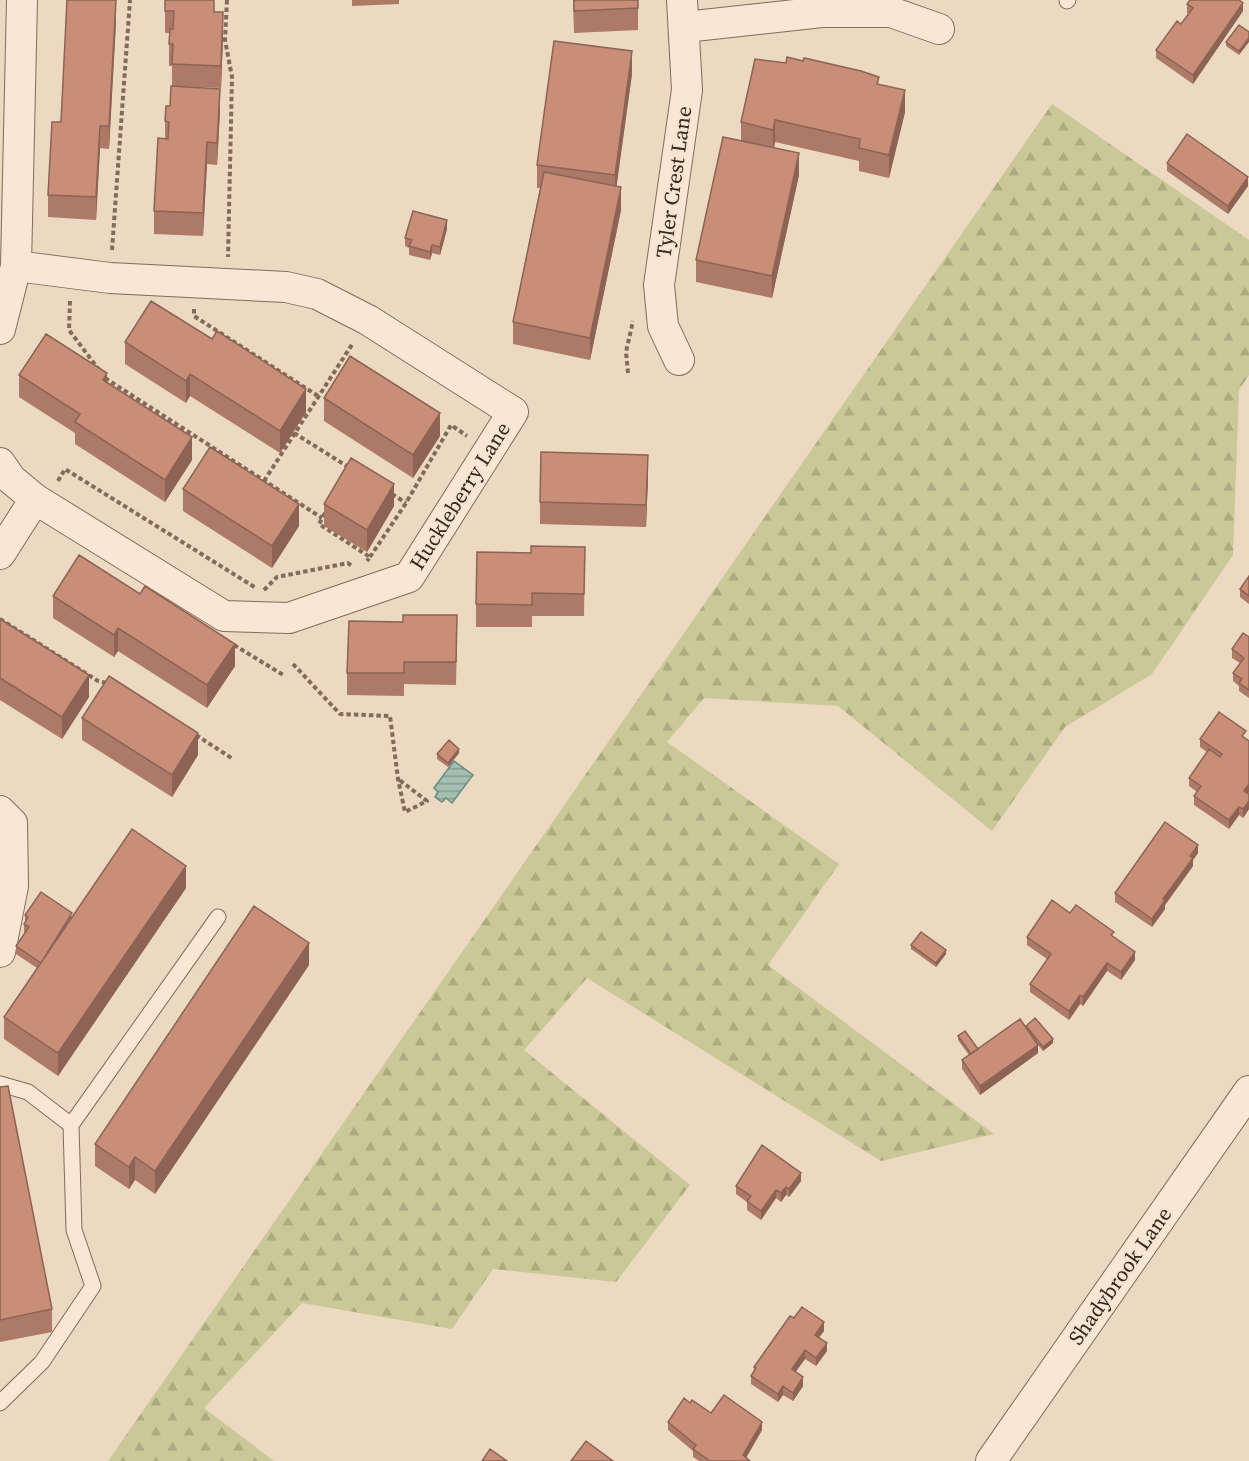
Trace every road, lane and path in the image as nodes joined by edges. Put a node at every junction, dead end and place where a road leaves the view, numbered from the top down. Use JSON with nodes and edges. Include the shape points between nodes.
{"nodes":[{"id":1,"x":22,"y":0,"type":"edge"},
{"id":2,"x":130,"y":0,"type":"edge"},
{"id":3,"x":227,"y":0,"type":"edge"},
{"id":4,"x":684,"y":14,"type":"edge"},
{"id":5,"x":939,"y":29,"type":"dead end"},
{"id":6,"x":8,"y":266,"type":"edge"},
{"id":7,"x":72,"y":273,"type":"junction"},
{"id":8,"x":110,"y":278,"type":"junction"},
{"id":9,"x":193,"y":282,"type":"junction"},
{"id":10,"x":227,"y":283,"type":"junction"},
{"id":11,"x":368,"y":320,"type":"junction"},
{"id":12,"x":0,"y":329,"type":"edge"},
{"id":13,"x":680,"y":360,"type":"dead end"},
{"id":14,"x":318,"y":396,"type":"junction"},
{"id":15,"x":294,"y":433,"type":"junction"},
{"id":16,"x":489,"y":450,"type":"junction"},
{"id":17,"x":0,"y":463,"type":"edge"},
{"id":18,"x":347,"y":479,"type":"edge"},
{"id":19,"x":264,"y":481,"type":"junction"},
{"id":20,"x":388,"y":492,"type":"edge"},
{"id":21,"x":39,"y":501,"type":"junction"},
{"id":22,"x":406,"y":503,"type":"junction"},
{"id":23,"x":328,"y":508,"type":"edge"},
{"id":24,"x":322,"y":518,"type":"junction"},
{"id":25,"x":0,"y":554,"type":"edge"},
{"id":26,"x":370,"y":557,"type":"junction"},
{"id":27,"x":365,"y":564,"type":"edge"},
{"id":28,"x":359,"y":571,"type":"dead end"},
{"id":29,"x":0,"y":618,"type":"edge"},
{"id":30,"x":293,"y":664,"type":"dead end"},
{"id":31,"x":114,"y":685,"type":"edge"},
{"id":32,"x":187,"y":729,"type":"edge"},
{"id":33,"x":233,"y":759,"type":"dead end"},
{"id":34,"x":398,"y":779,"type":"junction"},
{"id":35,"x":0,"y":811,"type":"edge"},
{"id":36,"x":218,"y":917,"type":"dead end"},
{"id":37,"x":0,"y":952,"type":"edge"},
{"id":38,"x":0,"y":1084,"type":"edge"},
{"id":39,"x":1249,"y":1091,"type":"edge"},
{"id":40,"x":71,"y":1125,"type":"junction"},
{"id":41,"x":0,"y":1403,"type":"edge"},
{"id":42,"x":991,"y":1461,"type":"edge"}],
"edges":[{"from":1,"to":6,"type":"street"},
{"from":2,"to":8,"type":"path"},
{"from":3,"to":10,"type":"path","via":[[225,40],[232,77]]},
{"from":4,"to":5,"type":"street","via":[[891,12]]},
{"from":4,"to":13,"type":"street","name":"Tyler Crest Lane","via":[[687,90],[659,285],[663,326]]},
{"from":6,"to":7,"type":"street","name":"Huckleberry Lane"},
{"from":6,"to":12,"type":"street"},
{"from":7,"to":8,"type":"street","name":"Huckleberry Lane"},
{"from":7,"to":19,"type":"path","via":[[69,330],[109,383]]},
{"from":8,"to":9,"type":"street","name":"Huckleberry Lane"},
{"from":9,"to":10,"type":"street","name":"Huckleberry Lane"},
{"from":9,"to":14,"type":"path","via":[[194,316]]},
{"from":10,"to":11,"type":"street","name":"Huckleberry Lane","via":[[286,287],[317,294]]},
{"from":11,"to":14,"type":"path"},
{"from":11,"to":16,"type":"street","name":"Huckleberry Lane","via":[[513,412]]},
{"from":14,"to":15,"type":"path"},
{"from":15,"to":18,"type":"path","via":[[353,470]]},
{"from":15,"to":19,"type":"path"},
{"from":16,"to":21,"type":"street","name":"Huckleberry Lane","via":[[409,577],[289,618],[224,616]]},
{"from":16,"to":22,"type":"path","via":[[451,425]]},
{"from":17,"to":21,"type":"street","name":"Huckleberry Lane","via":[[11,479]]},
{"from":19,"to":24,"type":"path"},
{"from":20,"to":22,"type":"path"},
{"from":21,"to":25,"type":"street"},
{"from":21,"to":28,"type":"path","via":[[65,469],[262,592],[277,577],[348,563]]},
{"from":22,"to":26,"type":"path"},
{"from":23,"to":24,"type":"path"},
{"from":24,"to":26,"type":"path","via":[[319,524]]},
{"from":26,"to":27,"type":"path"},
{"from":29,"to":31,"type":"path","via":[[98,681]]},
{"from":30,"to":34,"type":"path","via":[[340,714],[390,716]]},
{"from":32,"to":33,"type":"path"},
{"from":34,"to":34,"type":"path","via":[[405,812],[427,801],[405,784]]},
{"from":35,"to":37,"type":"street","via":[[12,823],[13,886]]},
{"from":36,"to":40,"type":"lane"},
{"from":38,"to":40,"type":"lane","via":[[28,1092]]},
{"from":39,"to":42,"type":"street","name":"Shadybrook Lane"},
{"from":40,"to":41,"type":"lane","via":[[74,1230],[93,1286],[42,1362]]}]}
